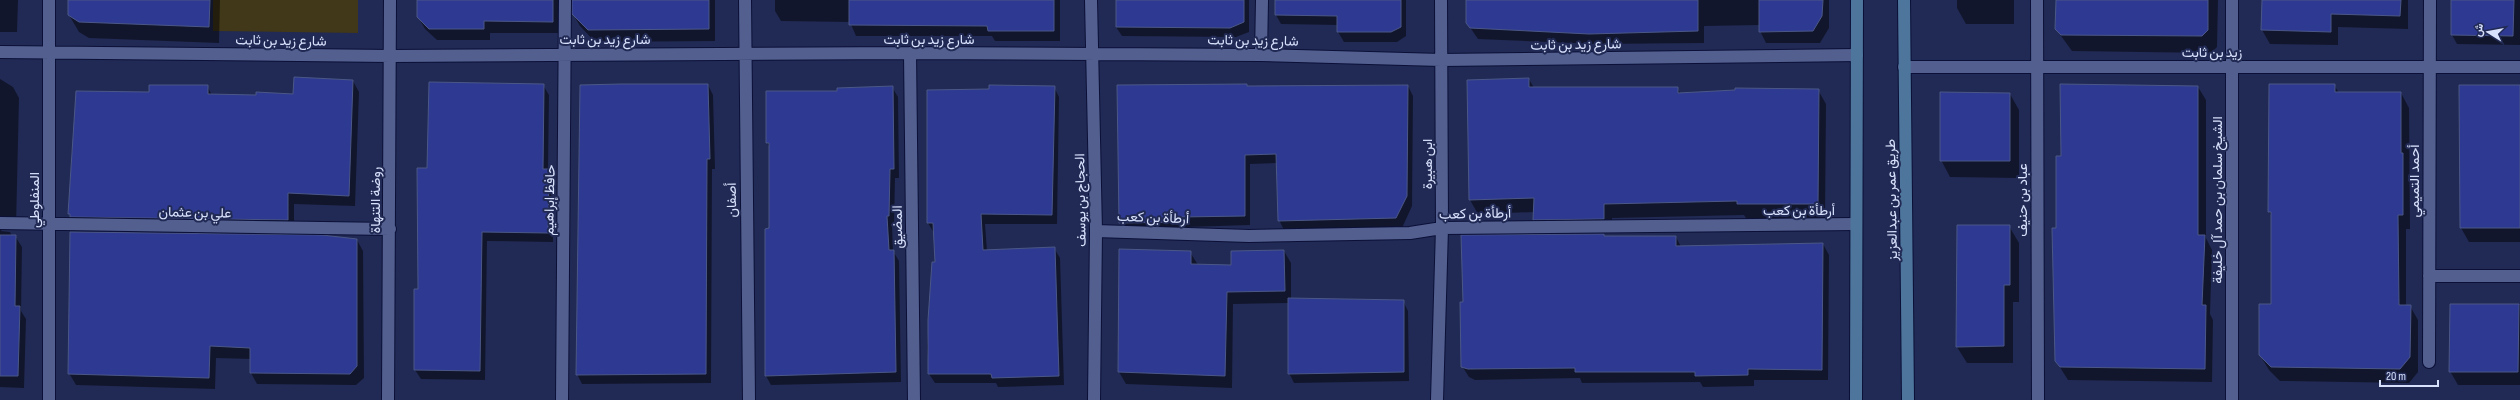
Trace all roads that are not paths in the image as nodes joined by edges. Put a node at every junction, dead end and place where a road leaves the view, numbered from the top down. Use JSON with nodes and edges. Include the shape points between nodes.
{"nodes":[{"id":1,"x":49,"y":0,"type":"edge"},
{"id":2,"x":390,"y":0,"type":"edge"},
{"id":3,"x":565,"y":0,"type":"edge"},
{"id":4,"x":745,"y":0,"type":"edge"},
{"id":5,"x":1091,"y":0,"type":"edge"},
{"id":6,"x":1262,"y":0,"type":"edge"},
{"id":7,"x":1441,"y":0,"type":"edge"},
{"id":8,"x":1857,"y":0,"type":"edge"},
{"id":9,"x":1904,"y":0,"type":"edge"},
{"id":10,"x":2037,"y":0,"type":"edge"},
{"id":11,"x":2232,"y":0,"type":"edge"},
{"id":12,"x":2430,"y":0,"type":"edge"},
{"id":13,"x":0,"y":52,"type":"edge"},
{"id":14,"x":49,"y":53,"type":"junction"},
{"id":15,"x":910,"y":53,"type":"junction"},
{"id":16,"x":745,"y":54,"type":"junction"},
{"id":17,"x":566,"y":55,"type":"junction"},
{"id":18,"x":1092,"y":55,"type":"junction"},
{"id":19,"x":1261,"y":55,"type":"junction"},
{"id":20,"x":1857,"y":55,"type":"junction"},
{"id":21,"x":390,"y":56,"type":"junction"},
{"id":22,"x":1441,"y":60,"type":"junction"},
{"id":23,"x":1904,"y":67,"type":"junction"},
{"id":24,"x":2037,"y":67,"type":"junction"},
{"id":25,"x":2232,"y":67,"type":"junction"},
{"id":26,"x":2430,"y":67,"type":"junction"},
{"id":27,"x":2520,"y":67,"type":"edge"},
{"id":28,"x":0,"y":224,"type":"edge"},
{"id":29,"x":1856,"y":224,"type":"junction"},
{"id":30,"x":50,"y":225,"type":"junction"},
{"id":31,"x":1442,"y":228,"type":"junction"},
{"id":32,"x":390,"y":229,"type":"junction"},
{"id":33,"x":1096,"y":230,"type":"junction"},
{"id":34,"x":2429,"y":276,"type":"junction"},
{"id":35,"x":2520,"y":276,"type":"edge"},
{"id":36,"x":2429,"y":362,"type":"dead end"},
{"id":37,"x":49,"y":400,"type":"edge"},
{"id":38,"x":388,"y":400,"type":"edge"},
{"id":39,"x":562,"y":400,"type":"edge"},
{"id":40,"x":749,"y":400,"type":"edge"},
{"id":41,"x":914,"y":400,"type":"edge"},
{"id":42,"x":1094,"y":400,"type":"edge"},
{"id":43,"x":1437,"y":400,"type":"edge"},
{"id":44,"x":1856,"y":400,"type":"edge"},
{"id":45,"x":1908,"y":400,"type":"edge"},
{"id":46,"x":2038,"y":400,"type":"edge"},
{"id":47,"x":2232,"y":400,"type":"edge"}],
"edges":[{"from":1,"to":14,"type":"street","name":"المنفلوطي"},
{"from":2,"to":21,"type":"street","name":"روضة التنهاة"},
{"from":3,"to":17,"type":"street","name":"حافظ إبراهيم"},
{"from":4,"to":16,"type":"street","name":"أصفان"},
{"from":5,"to":18,"type":"street","name":"الحجاج بن يوسف"},
{"from":6,"to":19,"type":"street"},
{"from":7,"to":22,"type":"street","name":"ابن هبيرة"},
{"from":8,"to":20,"type":"main road"},
{"from":9,"to":23,"type":"main road","name":"طريق عمر بن عبدالعزيز"},
{"from":10,"to":24,"type":"street","name":"عباد بن حنيف"},
{"from":11,"to":25,"type":"street","name":"الشيخ سلمان بن حمد آل خليفة"},
{"from":12,"to":26,"type":"street","name":"أحمد التميمي"},
{"from":13,"to":14,"type":"street","name":"شارع زيد بن ثابت"},
{"from":14,"to":21,"type":"street","name":"شارع زيد بن ثابت"},
{"from":14,"to":30,"type":"street","name":"المنفلوطي"},
{"from":15,"to":16,"type":"street","name":"شارع زيد بن ثابت"},
{"from":15,"to":18,"type":"street","name":"شارع زيد بن ثابت"},
{"from":15,"to":41,"type":"street","name":"المضيق"},
{"from":16,"to":17,"type":"street","name":"شارع زيد بن ثابت"},
{"from":16,"to":40,"type":"street","name":"أصفان"},
{"from":17,"to":21,"type":"street","name":"شارع زيد بن ثابت"},
{"from":17,"to":39,"type":"street","name":"حافظ إبراهيم"},
{"from":18,"to":19,"type":"street","name":"شارع زيد بن ثابت"},
{"from":18,"to":33,"type":"street","name":"الحجاج بن يوسف"},
{"from":19,"to":22,"type":"street","name":"شارع زيد بن ثابت"},
{"from":20,"to":22,"type":"street","name":"شارع زيد بن ثابت"},
{"from":20,"to":29,"type":"main road"},
{"from":21,"to":32,"type":"street","name":"روضة التنهاة"},
{"from":22,"to":31,"type":"street","name":"ابن هبيرة"},
{"from":23,"to":24,"type":"street","name":"زيد بن ثابت"},
{"from":23,"to":45,"type":"main road","name":"طريق عمر بن عبدالعزيز"},
{"from":24,"to":25,"type":"street","name":"زيد بن ثابت"},
{"from":24,"to":46,"type":"street","name":"عباد بن حنيف"},
{"from":25,"to":26,"type":"street","name":"زيد بن ثابت"},
{"from":25,"to":47,"type":"street","name":"الشيخ سلمان بن حمد آل خليفة"},
{"from":26,"to":27,"type":"street","name":"زيد بن ثابت"},
{"from":26,"to":34,"type":"street","name":"أحمد التميمي"},
{"from":28,"to":30,"type":"street","name":"علي بن عثمان"},
{"from":29,"to":31,"type":"street","name":"أرطأة بن كعب"},
{"from":29,"to":44,"type":"main road"},
{"from":30,"to":32,"type":"street","name":"علي بن عثمان"},
{"from":30,"to":37,"type":"street","name":"المنفلوطي"},
{"from":31,"to":33,"type":"street","name":"أرطأة بن كعب","via":[[1410,233],[1248,236]]},
{"from":31,"to":43,"type":"street","name":"ابن هبيرة"},
{"from":32,"to":38,"type":"street","name":"روضة التنهاة"},
{"from":33,"to":42,"type":"street","name":"الحجاج بن يوسف"},
{"from":34,"to":35,"type":"street"},
{"from":34,"to":36,"type":"street","name":"أحمد التميمي"}]}
